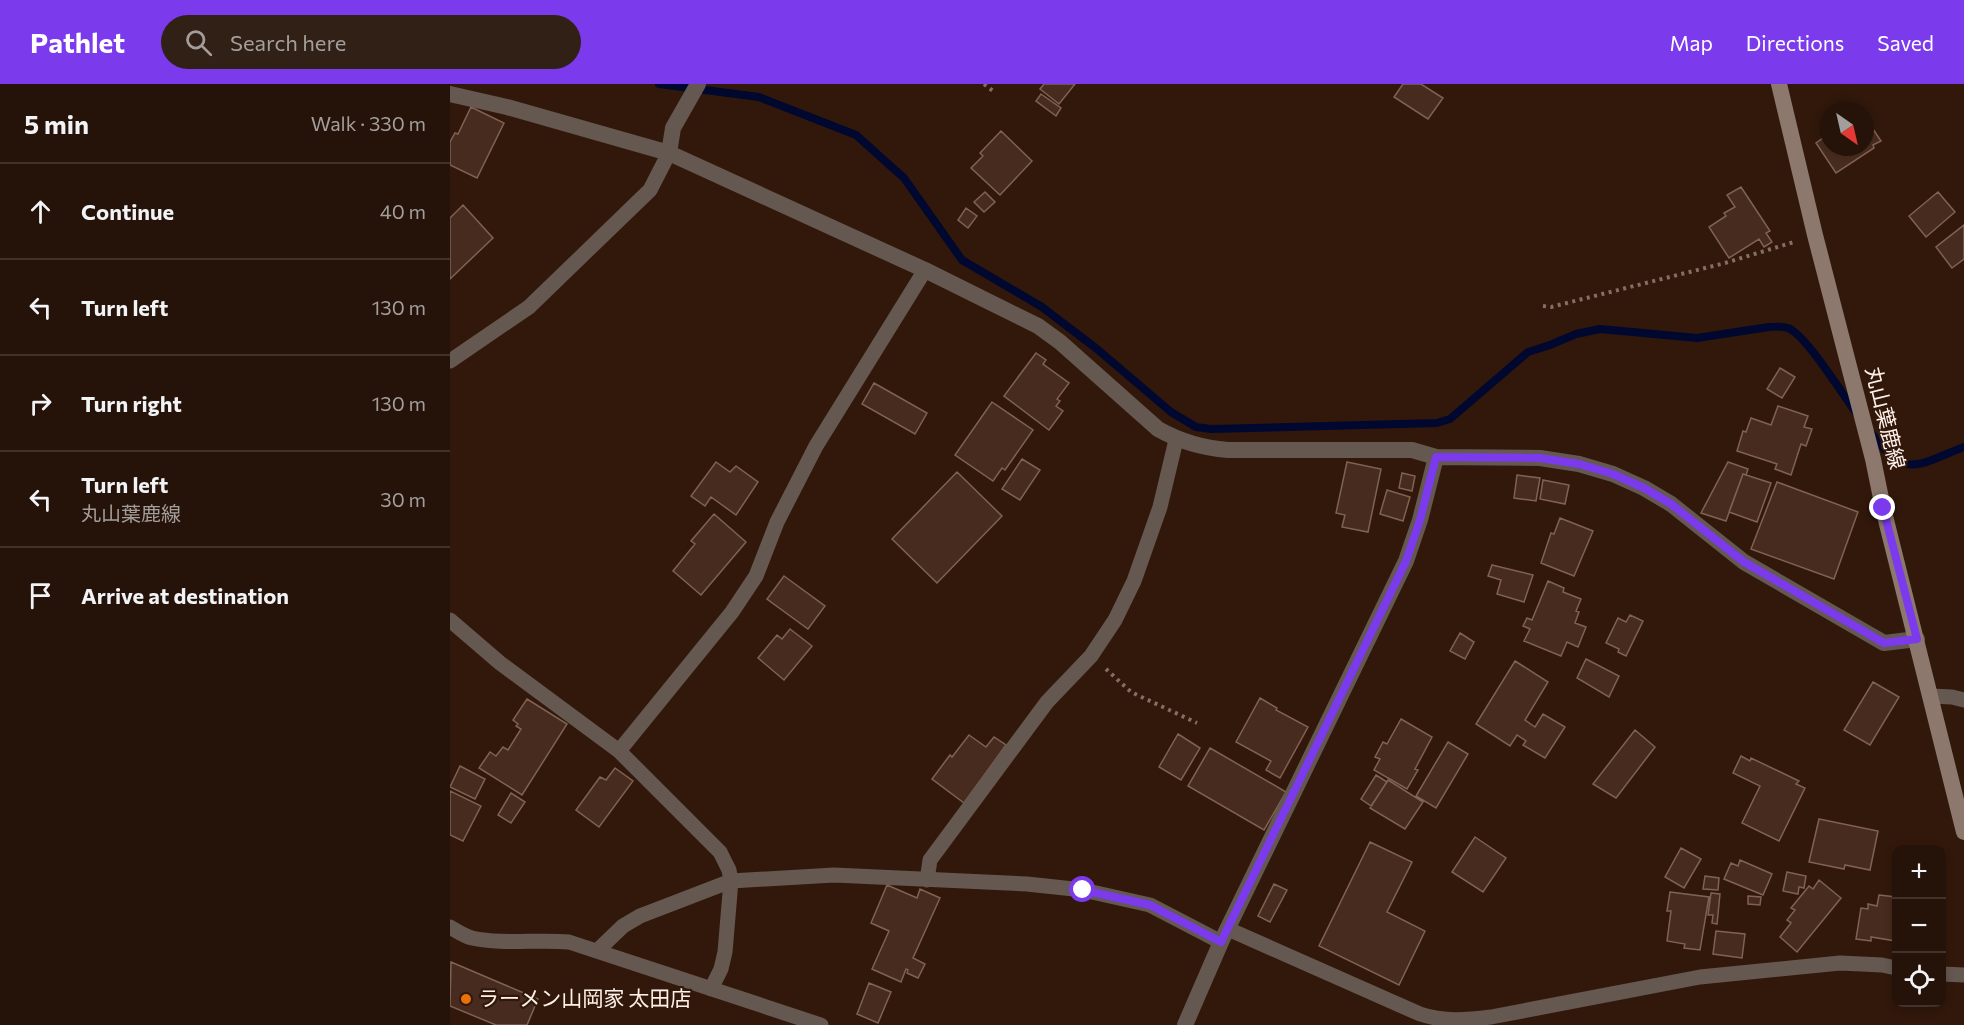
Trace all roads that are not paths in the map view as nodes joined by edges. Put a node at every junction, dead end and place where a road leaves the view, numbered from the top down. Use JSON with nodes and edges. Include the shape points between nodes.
{"nodes":[{"id":1,"x":698,"y":84,"type":"edge"},
{"id":2,"x":1779,"y":84,"type":"edge"},
{"id":3,"x":450,"y":94,"type":"edge"},
{"id":4,"x":669,"y":153,"type":"junction"},
{"id":5,"x":925,"y":270,"type":"junction"},
{"id":6,"x":450,"y":361,"type":"edge"},
{"id":7,"x":1176,"y":440,"type":"junction"},
{"id":8,"x":1436,"y":457,"type":"junction"},
{"id":9,"x":450,"y":620,"type":"edge"},
{"id":10,"x":1917,"y":639,"type":"junction"},
{"id":11,"x":1931,"y":696,"type":"junction"},
{"id":12,"x":1964,"y":700,"type":"edge"},
{"id":13,"x":619,"y":751,"type":"junction"},
{"id":14,"x":1964,"y":832,"type":"edge"},
{"id":15,"x":927,"y":880,"type":"junction"},
{"id":16,"x":731,"y":881,"type":"junction"},
{"id":17,"x":450,"y":927,"type":"edge"},
{"id":18,"x":1224,"y":936,"type":"junction"},
{"id":19,"x":597,"y":951,"type":"junction"},
{"id":20,"x":1892,"y":967,"type":"edge"},
{"id":21,"x":1946,"y":974,"type":"edge"},
{"id":22,"x":1964,"y":975,"type":"edge"},
{"id":23,"x":711,"y":989,"type":"junction"},
{"id":24,"x":821,"y":1025,"type":"edge"},
{"id":25,"x":1185,"y":1025,"type":"edge"}],
"edges":[{"from":1,"to":4,"type":"street","via":[[673,128]]},
{"from":2,"to":10,"type":"main road","name":"丸山葉鹿線"},
{"from":3,"to":4,"type":"street"},
{"from":4,"to":5,"type":"street"},
{"from":4,"to":6,"type":"lane","via":[[650,190],[529,307]]},
{"from":5,"to":7,"type":"street","via":[[1038,326]]},
{"from":5,"to":13,"type":"lane","via":[[816,447],[777,522],[756,576],[732,612]]},
{"from":7,"to":8,"type":"street","via":[[1228,450],[1412,450]]},
{"from":7,"to":15,"type":"lane","via":[[1160,507],[1115,620],[1091,656],[1047,702],[930,860]]},
{"from":8,"to":10,"type":"street","via":[[1540,458],[1613,474],[1671,504],[1744,562],[1884,643]]},
{"from":8,"to":18,"type":"street","via":[[1406,561]]},
{"from":9,"to":13,"type":"lane","via":[[500,663]]},
{"from":10,"to":11,"type":"main road","name":"丸山葉鹿線"},
{"from":11,"to":12,"type":"lane"},
{"from":11,"to":14,"type":"main road","name":"丸山葉鹿線"},
{"from":13,"to":16,"type":"lane","via":[[720,852]]},
{"from":15,"to":16,"type":"lane","via":[[834,875]]},
{"from":15,"to":18,"type":"lane","via":[[1083,890],[1150,905]]},
{"from":16,"to":19,"type":"lane","via":[[640,916]]},
{"from":16,"to":23,"type":"lane","via":[[725,952]]},
{"from":17,"to":19,"type":"lane","via":[[470,937],[504,941],[543,939]]},
{"from":18,"to":20,"type":"lane","via":[[1420,1014],[1458,1021],[1700,977],[1840,963]]},
{"from":18,"to":25,"type":"street"},
{"from":19,"to":23,"type":"lane"},
{"from":21,"to":22,"type":"lane"},
{"from":23,"to":24,"type":"lane"}]}
